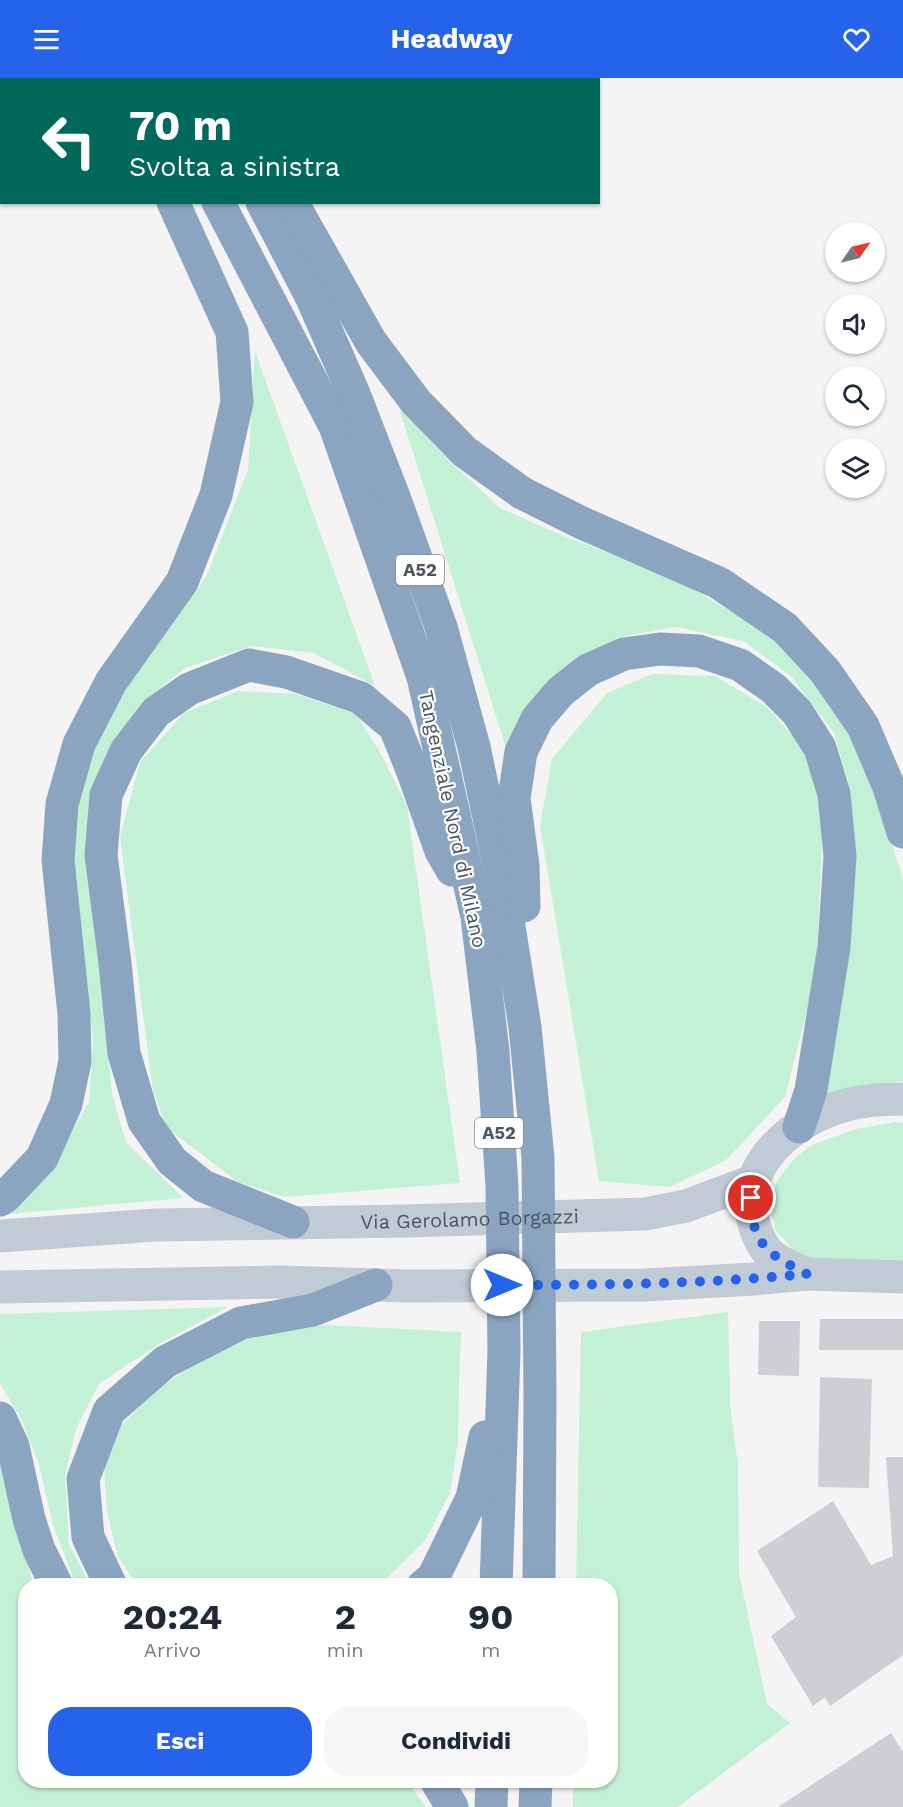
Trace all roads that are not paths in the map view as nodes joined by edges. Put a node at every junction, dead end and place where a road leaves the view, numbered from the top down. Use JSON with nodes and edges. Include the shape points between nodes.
{"nodes":[{"id":1,"x":174,"y":204,"type":"edge"},
{"id":2,"x":219,"y":204,"type":"edge"},
{"id":3,"x":263,"y":204,"type":"edge"},
{"id":4,"x":293,"y":204,"type":"edge"},
{"id":5,"x":903,"y":832,"type":"edge"},
{"id":6,"x":477,"y":917,"type":"junction"},
{"id":7,"x":515,"y":958,"type":"junction"},
{"id":8,"x":903,"y":1099,"type":"edge"},
{"id":9,"x":800,"y":1127,"type":"junction"},
{"id":10,"x":753,"y":1181,"type":"junction"},
{"id":11,"x":0,"y":1200,"type":"edge"},
{"id":12,"x":293,"y":1222,"type":"junction"},
{"id":13,"x":0,"y":1236,"type":"edge"},
{"id":14,"x":807,"y":1274,"type":"junction"},
{"id":15,"x":903,"y":1277,"type":"edge"},
{"id":16,"x":391,"y":1285,"type":"junction"},
{"id":17,"x":0,"y":1287,"type":"edge"},
{"id":18,"x":504,"y":1351,"type":"junction"},
{"id":19,"x":0,"y":1418,"type":"edge"},
{"id":20,"x":53,"y":1578,"type":"edge"},
{"id":21,"x":107,"y":1578,"type":"edge"},
{"id":22,"x":433,"y":1578,"type":"edge"},
{"id":23,"x":496,"y":1578,"type":"edge"},
{"id":24,"x":538,"y":1578,"type":"edge"},
{"id":25,"x":441,"y":1788,"type":"edge"},
{"id":26,"x":492,"y":1788,"type":"edge"},
{"id":27,"x":536,"y":1788,"type":"edge"},
{"id":28,"x":452,"y":1807,"type":"edge"},
{"id":29,"x":491,"y":1807,"type":"edge"},
{"id":30,"x":535,"y":1807,"type":"edge"}],
"edges":[{"from":1,"to":11,"type":"highway","via":[[232,332],[237,402],[216,495],[182,582],[111,682],[79,744],[62,804],[58,860],[75,1061],[66,1104],[42,1158]]},
{"from":2,"to":6,"type":"highway","name":"Tangenziale Nord di Milano","number":"A52","via":[[335,426],[423,677]]},
{"from":3,"to":7,"type":"highway","name":"Tangenziale Nord di Milano","number":"A52","via":[[311,296],[354,394],[441,627],[474,747]]},
{"from":4,"to":5,"type":"highway","via":[[371,342],[416,402],[465,452],[522,493],[719,583],[785,628],[825,671],[863,726]]},
{"from":6,"to":12,"type":"highway","via":[[441,851],[395,727],[360,698],[286,672],[249,665],[189,689],[156,712],[126,751],[106,795],[101,855],[124,1053],[144,1121],[172,1161],[203,1186]]},
{"from":6,"to":18,"type":"highway","name":"Tangenziale Nord di Milano","number":"A52","via":[[493,1051],[501,1175]]},
{"from":7,"to":9,"type":"highway","via":[[525,916],[514,798],[522,752],[537,719],[560,692],[588,670],[624,654],[660,649],[699,651],[740,665],[773,688],[797,712],[820,748],[834,794],[840,856],[834,947],[811,1090]]},
{"from":7,"to":24,"type":"highway","name":"Tangenziale Nord di Milano","number":"A52","via":[[538,1158]]},
{"from":8,"to":9,"type":"main road","via":[[843,1106]]},
{"from":9,"to":10,"type":"main road","via":[[771,1150]]},
{"from":10,"to":12,"type":"main road","name":"Via Gerolamo Borgazzi","via":[[686,1206],[645,1214]]},
{"from":10,"to":14,"type":"main road","via":[[751,1215],[758,1234],[768,1251]]},
{"from":12,"to":13,"type":"main road","name":"Via Gerolamo Borgazzi","via":[[156,1225]]},
{"from":14,"to":15,"type":"main road"},
{"from":14,"to":16,"type":"main road","via":[[645,1285]]},
{"from":16,"to":17,"type":"main road","via":[[283,1282]]},
{"from":16,"to":21,"type":"highway","via":[[313,1310],[241,1323],[165,1362],[110,1411],[83,1479],[88,1537]]},
{"from":18,"to":22,"type":"highway","via":[[472,1498]]},
{"from":18,"to":23,"type":"highway","name":"Tangenziale Nord di Milano","number":"A52"},
{"from":19,"to":20,"type":"highway","via":[[13,1446],[39,1550]]},
{"from":25,"to":28,"type":"highway"},
{"from":26,"to":29,"type":"highway"},
{"from":27,"to":30,"type":"highway"}]}
